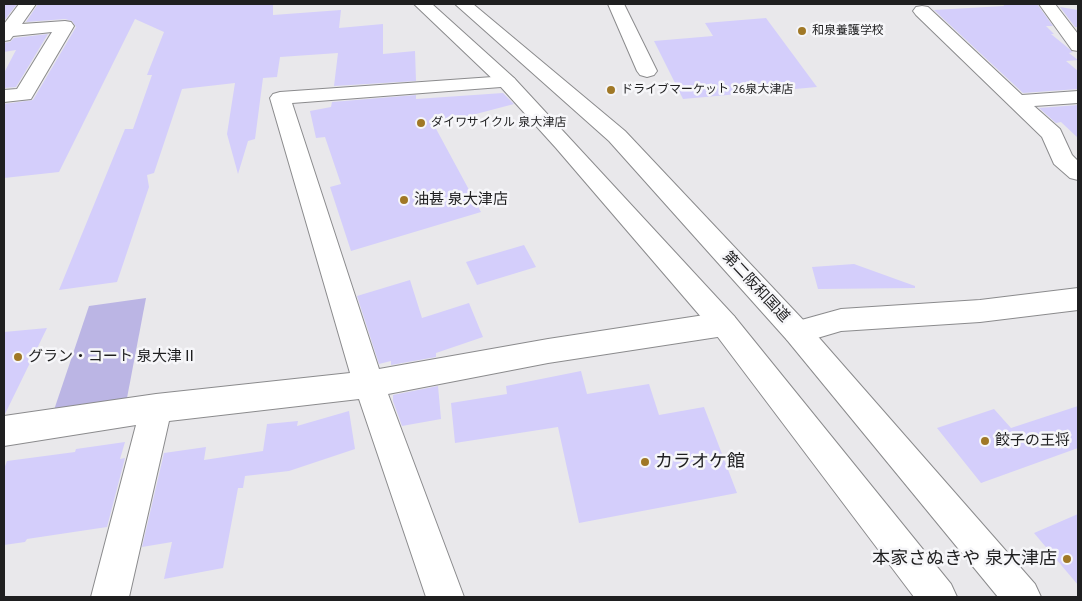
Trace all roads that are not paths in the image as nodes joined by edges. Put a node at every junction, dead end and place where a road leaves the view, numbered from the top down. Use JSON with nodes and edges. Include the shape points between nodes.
{"nodes":[{"id":1,"x":28,"y":4,"type":"edge"},
{"id":2,"x":422,"y":4,"type":"edge"},
{"id":3,"x":463,"y":4,"type":"edge"},
{"id":4,"x":616,"y":4,"type":"edge"},
{"id":5,"x":1047,"y":4,"type":"edge"},
{"id":6,"x":922,"y":11,"type":"dead end"},
{"id":7,"x":6,"y":33,"type":"edge"},
{"id":8,"x":1078,"y":46,"type":"edge"},
{"id":9,"x":647,"y":71,"type":"dead end"},
{"id":10,"x":506,"y":82,"type":"junction"},
{"id":11,"x":4,"y":96,"type":"edge"},
{"id":12,"x":1078,"y":98,"type":"edge"},
{"id":13,"x":1019,"y":101,"type":"junction"},
{"id":14,"x":1078,"y":173,"type":"edge"},
{"id":15,"x":1078,"y":300,"type":"edge"},
{"id":16,"x":724,"y":324,"type":"junction"},
{"id":17,"x":797,"y":332,"type":"junction"},
{"id":18,"x":369,"y":384,"type":"junction"},
{"id":19,"x":156,"y":408,"type":"junction"},
{"id":20,"x":4,"y":431,"type":"edge"},
{"id":21,"x":110,"y":597,"type":"edge"},
{"id":22,"x":445,"y":597,"type":"edge"},
{"id":23,"x":938,"y":597,"type":"edge"},
{"id":24,"x":1022,"y":597,"type":"edge"}],
"edges":[{"from":1,"to":7,"type":"main road"},
{"from":2,"to":10,"type":"main road"},
{"from":3,"to":17,"type":"main road","name":"第二阪和国道","via":[[617,136]]},
{"from":4,"to":9,"type":"main road"},
{"from":5,"to":8,"type":"main road"},
{"from":6,"to":13,"type":"main road"},
{"from":7,"to":11,"type":"main road","via":[[65,26],[24,95]]},
{"from":10,"to":16,"type":"main road"},
{"from":10,"to":18,"type":"main road","via":[[280,98]]},
{"from":12,"to":13,"type":"main road"},
{"from":13,"to":14,"type":"main road","via":[[1052,134],[1062,159]]},
{"from":15,"to":17,"type":"main road","via":[[980,311],[841,320]]},
{"from":16,"to":18,"type":"main road","via":[[548,351]]},
{"from":16,"to":23,"type":"main road"},
{"from":17,"to":24,"type":"main road","name":"第二阪和国道"},
{"from":18,"to":19,"type":"main road"},
{"from":18,"to":22,"type":"main road"},
{"from":19,"to":20,"type":"main road"},
{"from":19,"to":21,"type":"main road"}]}
